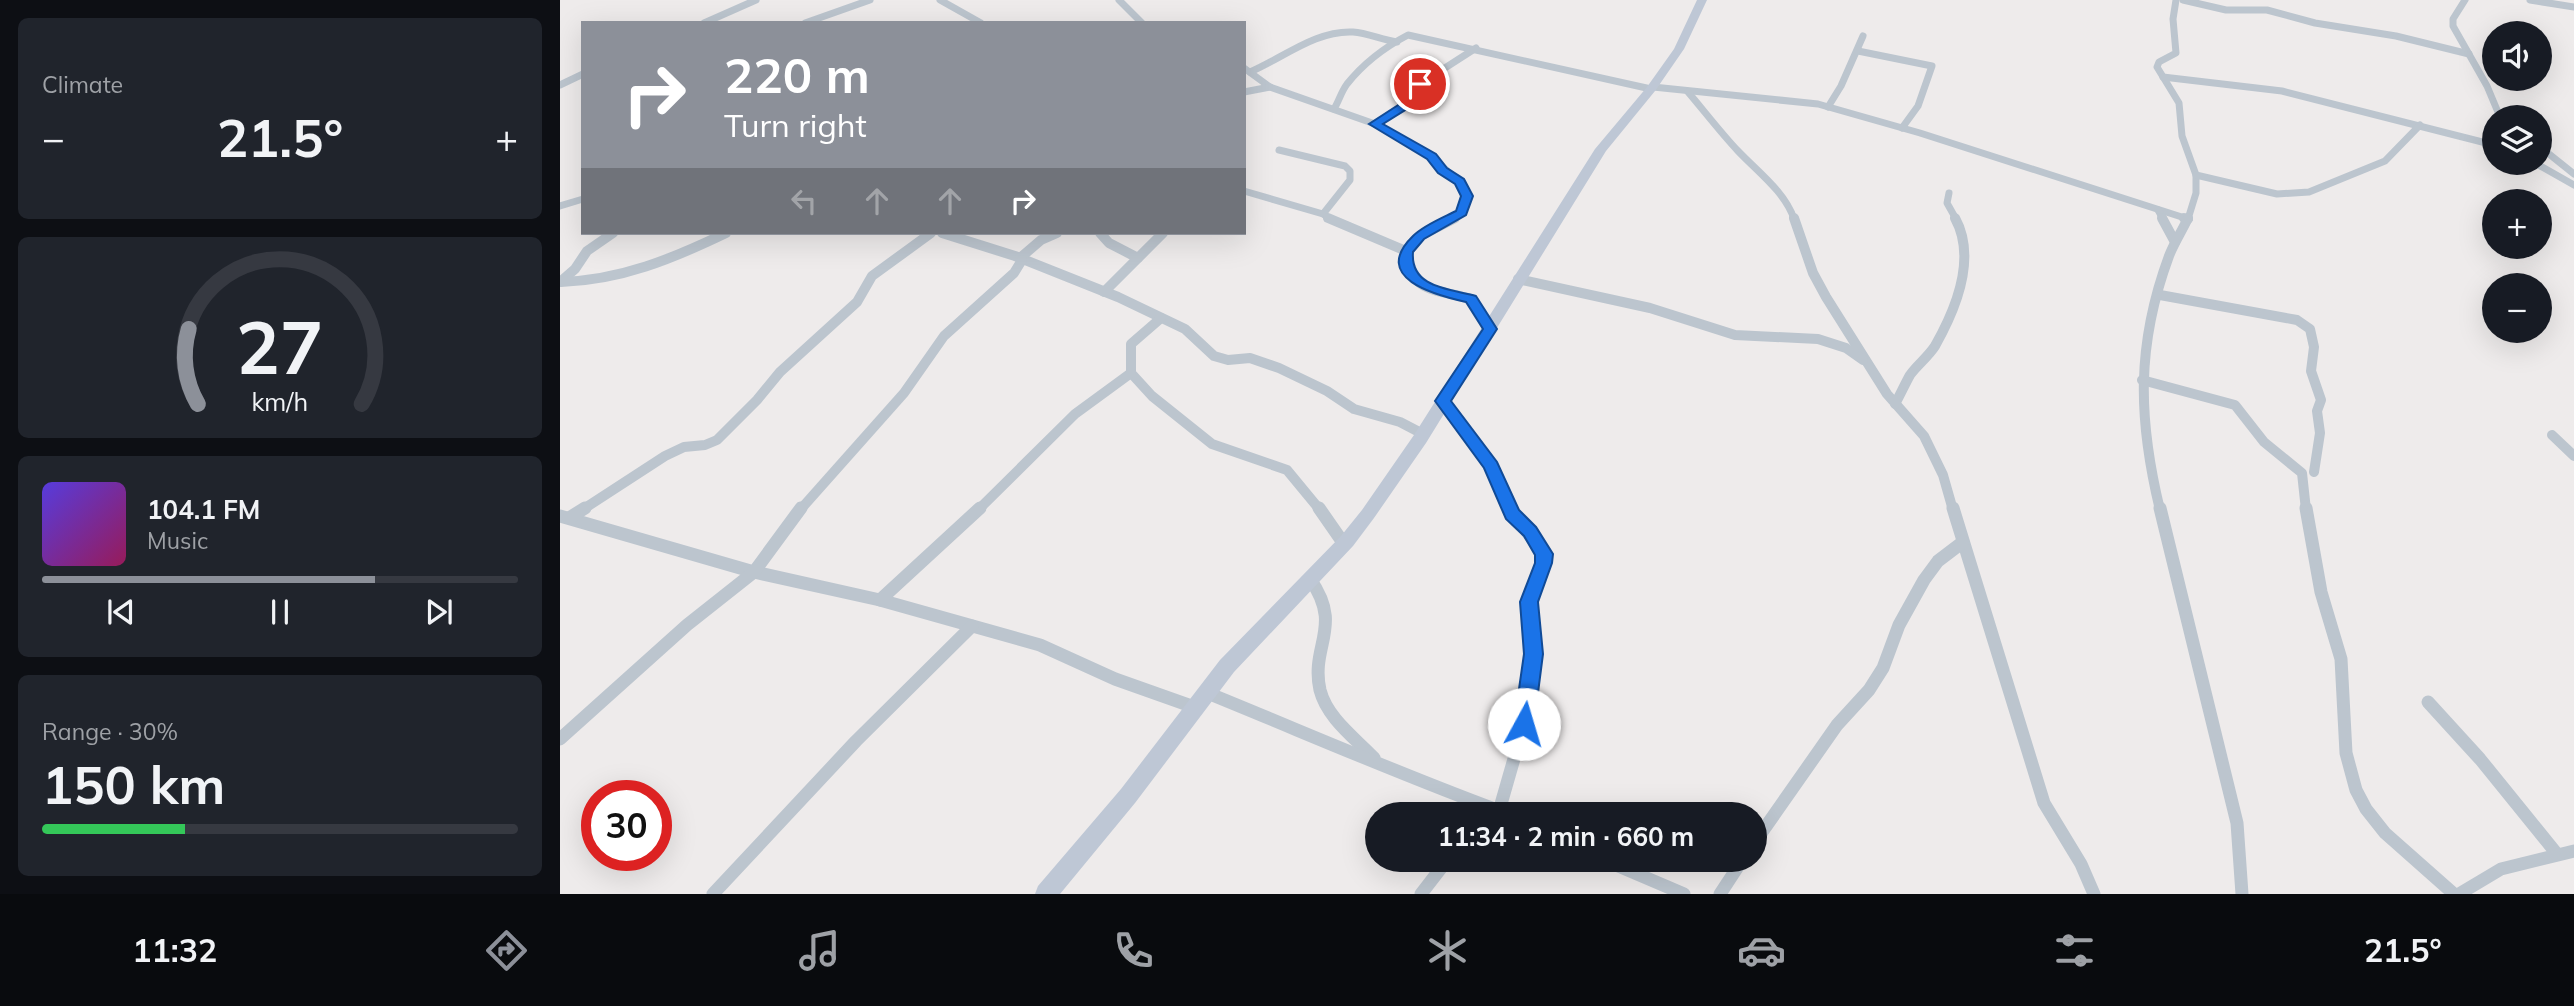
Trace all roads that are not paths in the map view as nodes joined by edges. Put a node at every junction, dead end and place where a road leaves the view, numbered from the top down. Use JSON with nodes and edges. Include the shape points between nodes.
{"nodes":[{"id":1,"x":756,"y":0,"type":"edge"},
{"id":2,"x":870,"y":0,"type":"edge"},
{"id":3,"x":940,"y":0,"type":"edge"},
{"id":4,"x":1119,"y":0,"type":"edge"},
{"id":5,"x":1702,"y":0,"type":"edge"},
{"id":6,"x":2176,"y":0,"type":"edge"},
{"id":7,"x":2183,"y":0,"type":"edge"},
{"id":8,"x":2465,"y":0,"type":"edge"},
{"id":9,"x":2530,"y":0,"type":"edge"},
{"id":10,"x":2574,"y":7,"type":"edge"},
{"id":11,"x":709,"y":21,"type":"edge"},
{"id":12,"x":811,"y":21,"type":"edge"},
{"id":13,"x":977,"y":21,"type":"edge"},
{"id":14,"x":1140,"y":21,"type":"edge"},
{"id":15,"x":1863,"y":36,"type":"dead end"},
{"id":16,"x":1397,"y":42,"type":"junction"},
{"id":17,"x":1476,"y":48,"type":"junction"},
{"id":18,"x":1858,"y":51,"type":"junction"},
{"id":19,"x":2469,"y":54,"type":"junction"},
{"id":20,"x":1247,"y":70,"type":"edge"},
{"id":21,"x":581,"y":75,"type":"edge"},
{"id":22,"x":2162,"y":77,"type":"junction"},
{"id":23,"x":560,"y":85,"type":"edge"},
{"id":24,"x":1270,"y":87,"type":"junction"},
{"id":25,"x":1652,"y":88,"type":"junction"},
{"id":26,"x":1246,"y":92,"type":"edge"},
{"id":27,"x":1688,"y":92,"type":"junction"},
{"id":28,"x":2494,"y":105,"type":"edge"},
{"id":29,"x":1828,"y":107,"type":"junction"},
{"id":30,"x":1334,"y":108,"type":"junction"},
{"id":31,"x":1375,"y":124,"type":"junction"},
{"id":32,"x":2420,"y":125,"type":"junction"},
{"id":33,"x":1902,"y":128,"type":"junction"},
{"id":34,"x":2482,"y":142,"type":"edge"},
{"id":35,"x":1279,"y":150,"type":"dead end"},
{"id":36,"x":2552,"y":156,"type":"edge"},
{"id":37,"x":2552,"y":173,"type":"edge"},
{"id":38,"x":2574,"y":174,"type":"edge"},
{"id":39,"x":2196,"y":175,"type":"junction"},
{"id":40,"x":2574,"y":185,"type":"edge"},
{"id":41,"x":1246,"y":192,"type":"edge"},
{"id":42,"x":1949,"y":193,"type":"dead end"},
{"id":43,"x":581,"y":200,"type":"edge"},
{"id":44,"x":560,"y":206,"type":"edge"},
{"id":45,"x":2158,"y":210,"type":"junction"},
{"id":46,"x":1323,"y":214,"type":"junction"},
{"id":47,"x":2188,"y":219,"type":"junction"},
{"id":48,"x":610,"y":235,"type":"edge"},
{"id":49,"x":722,"y":235,"type":"edge"},
{"id":50,"x":928,"y":235,"type":"edge"},
{"id":51,"x":948,"y":235,"type":"edge"},
{"id":52,"x":1053,"y":235,"type":"edge"},
{"id":53,"x":1102,"y":235,"type":"edge"},
{"id":54,"x":1161,"y":235,"type":"edge"},
{"id":55,"x":2175,"y":242,"type":"junction"},
{"id":56,"x":1406,"y":251,"type":"junction"},
{"id":57,"x":1139,"y":258,"type":"junction"},
{"id":58,"x":1021,"y":259,"type":"junction"},
{"id":59,"x":1518,"y":279,"type":"junction"},
{"id":60,"x":560,"y":282,"type":"edge"},
{"id":61,"x":1104,"y":292,"type":"junction"},
{"id":62,"x":2160,"y":295,"type":"junction"},
{"id":63,"x":1161,"y":318,"type":"junction"},
{"id":64,"x":1490,"y":329,"type":"junction"},
{"id":65,"x":1867,"y":362,"type":"junction"},
{"id":66,"x":1131,"y":373,"type":"junction"},
{"id":67,"x":2142,"y":380,"type":"junction"},
{"id":68,"x":1443,"y":401,"type":"junction"},
{"id":69,"x":1895,"y":404,"type":"junction"},
{"id":70,"x":1423,"y":435,"type":"junction"},
{"id":71,"x":2552,"y":435,"type":"dead end"},
{"id":72,"x":2574,"y":456,"type":"edge"},
{"id":73,"x":2314,"y":472,"type":"dead end"},
{"id":74,"x":564,"y":517,"type":"edge"},
{"id":75,"x":1963,"y":542,"type":"junction"},
{"id":76,"x":1344,"y":544,"type":"junction"},
{"id":77,"x":754,"y":572,"type":"junction"},
{"id":78,"x":1310,"y":579,"type":"junction"},
{"id":79,"x":880,"y":600,"type":"junction"},
{"id":80,"x":972,"y":626,"type":"junction"},
{"id":81,"x":1205,"y":692,"type":"junction"},
{"id":82,"x":2428,"y":702,"type":"dead end"},
{"id":83,"x":1194,"y":706,"type":"junction"},
{"id":84,"x":560,"y":739,"type":"edge"},
{"id":85,"x":1377,"y":761,"type":"junction"},
{"id":86,"x":1463,"y":802,"type":"edge"},
{"id":87,"x":1505,"y":802,"type":"edge"},
{"id":88,"x":1767,"y":825,"type":"edge"},
{"id":89,"x":2574,"y":851,"type":"edge"},
{"id":90,"x":2557,"y":854,"type":"junction"},
{"id":91,"x":1438,"y":872,"type":"edge"},
{"id":92,"x":1632,"y":872,"type":"edge"},
{"id":93,"x":1734,"y":872,"type":"edge"},
{"id":94,"x":713,"y":894,"type":"edge"},
{"id":95,"x":1045,"y":894,"type":"edge"},
{"id":96,"x":1421,"y":894,"type":"edge"},
{"id":97,"x":1684,"y":894,"type":"edge"},
{"id":98,"x":1720,"y":894,"type":"edge"},
{"id":99,"x":2094,"y":894,"type":"edge"},
{"id":100,"x":2242,"y":894,"type":"edge"},
{"id":101,"x":2457,"y":894,"type":"edge"}],
"edges":[{"from":1,"to":11,"type":"street"},
{"from":2,"to":12,"type":"street"},
{"from":3,"to":13,"type":"street"},
{"from":4,"to":14,"type":"street"},
{"from":5,"to":25,"type":"street","via":[[1679,49]]},
{"from":6,"to":22,"type":"street","via":[[2173,26],[2177,49],[2173,57],[2157,64]]},
{"from":7,"to":19,"type":"street","via":[[2226,10],[2267,10]]},
{"from":8,"to":19,"type":"street","via":[[2453,23]]},
{"from":9,"to":10,"type":"street"},
{"from":15,"to":18,"type":"street"},
{"from":16,"to":17,"type":"street","via":[[1411,35]]},
{"from":16,"to":20,"type":"street","via":[[1338,32]]},
{"from":16,"to":30,"type":"street","via":[[1346,85]]},
{"from":17,"to":25,"type":"street"},
{"from":17,"to":31,"type":"street","via":[[1420,84],[1414,100]]},
{"from":18,"to":29,"type":"street"},
{"from":18,"to":33,"type":"street","via":[[1931,66],[1918,106]]},
{"from":19,"to":28,"type":"street"},
{"from":20,"to":24,"type":"street"},
{"from":21,"to":23,"type":"street"},
{"from":22,"to":32,"type":"street","via":[[2282,91]]},
{"from":22,"to":39,"type":"street","via":[[2179,103],[2182,136]]},
{"from":24,"to":26,"type":"street"},
{"from":24,"to":30,"type":"street"},
{"from":25,"to":27,"type":"street"},
{"from":25,"to":59,"type":"street","via":[[1602,146]]},
{"from":27,"to":29,"type":"street","via":[[1779,98]]},
{"from":27,"to":65,"type":"street","via":[[1791,211],[1813,273]]},
{"from":29,"to":33,"type":"street"},
{"from":30,"to":31,"type":"street"},
{"from":31,"to":56,"type":"street","via":[[1432,156],[1460,182],[1467,196],[1461,213],[1420,236]]},
{"from":32,"to":34,"type":"street"},
{"from":32,"to":39,"type":"street","via":[[2385,161],[2309,192],[2277,194]]},
{"from":33,"to":45,"type":"street"},
{"from":35,"to":46,"type":"street","via":[[1339,163],[1350,171],[1350,180]]},
{"from":36,"to":38,"type":"street"},
{"from":37,"to":40,"type":"street"},
{"from":39,"to":47,"type":"street"},
{"from":41,"to":46,"type":"street"},
{"from":42,"to":69,"type":"street","via":[[1947,203],[1962,231],[1965,250],[1962,285],[1934,347],[1910,374]]},
{"from":43,"to":44,"type":"street"},
{"from":45,"to":47,"type":"street"},
{"from":45,"to":55,"type":"street"},
{"from":46,"to":56,"type":"street"},
{"from":47,"to":55,"type":"street"},
{"from":48,"to":60,"type":"street","via":[[587,251]]},
{"from":49,"to":60,"type":"street","via":[[650,269],[599,280]]},
{"from":50,"to":74,"type":"street","via":[[872,276],[857,302],[787,365],[717,440],[665,456]]},
{"from":51,"to":58,"type":"street"},
{"from":52,"to":58,"type":"street"},
{"from":53,"to":57,"type":"street"},
{"from":54,"to":57,"type":"street"},
{"from":55,"to":62,"type":"street"},
{"from":56,"to":64,"type":"street","via":[[1408,270],[1417,282],[1471,299]]},
{"from":57,"to":61,"type":"street"},
{"from":58,"to":61,"type":"street"},
{"from":58,"to":77,"type":"street","via":[[1014,273],[944,336],[904,393],[795,515]]},
{"from":59,"to":64,"type":"street"},
{"from":59,"to":65,"type":"street","via":[[1650,308],[1735,335],[1818,339],[1846,348]]},
{"from":61,"to":63,"type":"street"},
{"from":62,"to":67,"type":"street","via":[[2144,349]]},
{"from":62,"to":73,"type":"street","via":[[2297,320],[2310,328],[2314,347],[2311,371],[2321,400]]},
{"from":63,"to":66,"type":"street","via":[[1130,344]]},
{"from":63,"to":70,"type":"street","via":[[1194,335],[1214,356],[1250,358],[1279,368],[1354,408],[1401,422]]},
{"from":64,"to":68,"type":"street"},
{"from":65,"to":69,"type":"street"},
{"from":66,"to":76,"type":"street","via":[[1212,444],[1287,470]]},
{"from":66,"to":79,"type":"street","via":[[1066,421]]},
{"from":67,"to":100,"type":"street","via":[[2154,484],[2237,823]]},
{"from":67,"to":101,"type":"street","via":[[2235,405],[2264,442],[2302,473],[2310,541],[2345,683],[2343,739],[2356,789],[2374,818]]},
{"from":68,"to":70,"type":"street"},
{"from":68,"to":87,"type":"street","via":[[1491,466],[1512,514],[1544,554],[1529,602],[1534,654]]},
{"from":69,"to":75,"type":"street","via":[[1924,436],[1933,454]]},
{"from":70,"to":76,"type":"street"},
{"from":71,"to":72,"type":"street"},
{"from":74,"to":77,"type":"street"},
{"from":75,"to":88,"type":"street","via":[[1938,561],[1924,580],[1869,690],[1837,725]]},
{"from":75,"to":99,"type":"street","via":[[2044,803]]},
{"from":76,"to":78,"type":"street"},
{"from":77,"to":79,"type":"street"},
{"from":77,"to":84,"type":"street","via":[[687,625]]},
{"from":78,"to":81,"type":"street"},
{"from":78,"to":85,"type":"street","via":[[1319,592],[1326,621],[1320,690],[1333,716]]},
{"from":79,"to":80,"type":"street"},
{"from":80,"to":83,"type":"street","via":[[1040,645],[1115,679]]},
{"from":80,"to":94,"type":"street"},
{"from":81,"to":83,"type":"street"},
{"from":81,"to":85,"type":"street"},
{"from":82,"to":90,"type":"street"},
{"from":83,"to":95,"type":"street","via":[[1128,796]]},
{"from":85,"to":86,"type":"street"},
{"from":89,"to":90,"type":"street"},
{"from":90,"to":101,"type":"street","via":[[2501,869]]},
{"from":91,"to":96,"type":"street"},
{"from":92,"to":97,"type":"street"},
{"from":93,"to":98,"type":"street"}]}
